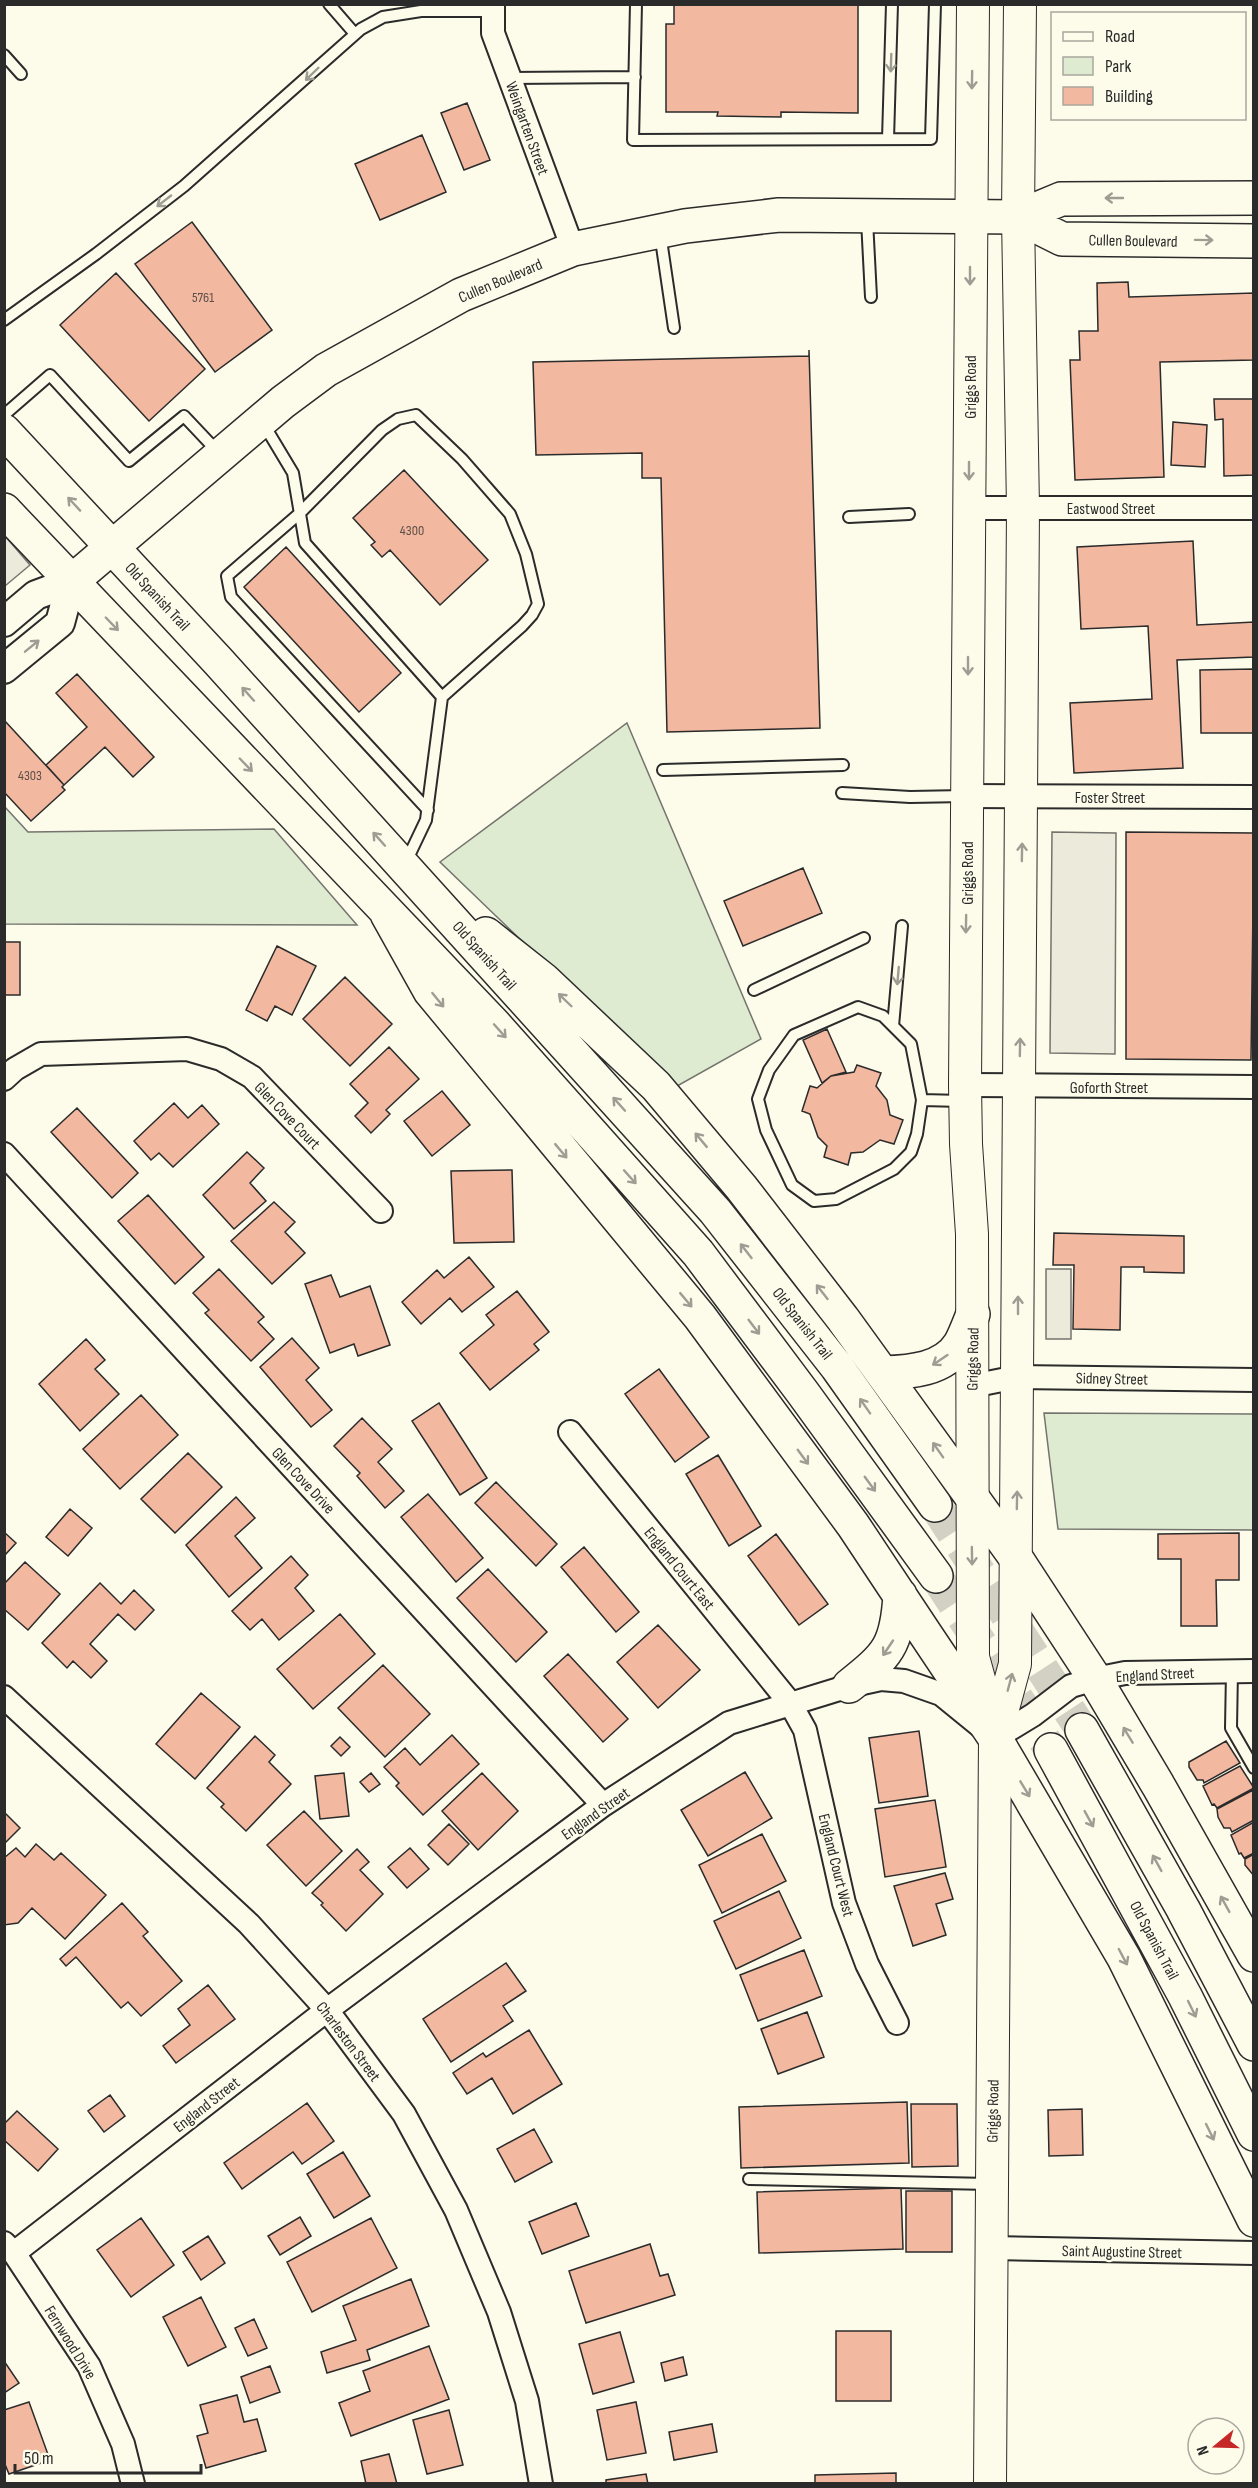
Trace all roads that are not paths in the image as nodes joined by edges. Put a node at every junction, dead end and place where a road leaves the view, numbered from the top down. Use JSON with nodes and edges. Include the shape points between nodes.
{"nodes":[{"id":1,"x":329,"y":4,"type":"edge"},
{"id":2,"x":636,"y":4,"type":"edge"},
{"id":3,"x":892,"y":4,"type":"edge"},
{"id":4,"x":935,"y":4,"type":"edge"},
{"id":5,"x":973,"y":4,"type":"edge"},
{"id":6,"x":1020,"y":4,"type":"edge"},
{"id":7,"x":493,"y":8,"type":"edge"},
{"id":8,"x":355,"y":34,"type":"junction"},
{"id":9,"x":4,"y":55,"type":"edge"},
{"id":10,"x":21,"y":74,"type":"dead end"},
{"id":11,"x":635,"y":77,"type":"junction"},
{"id":12,"x":510,"y":78,"type":"junction"},
{"id":13,"x":888,"y":139,"type":"junction"},
{"id":14,"x":1254,"y":198,"type":"edge"},
{"id":15,"x":866,"y":216,"type":"junction"},
{"id":16,"x":1018,"y":216,"type":"junction"},
{"id":17,"x":971,"y":217,"type":"junction"},
{"id":18,"x":660,"y":232,"type":"junction"},
{"id":19,"x":1254,"y":241,"type":"edge"},
{"id":20,"x":573,"y":249,"type":"junction"},
{"id":21,"x":871,"y":297,"type":"dead end"},
{"id":22,"x":6,"y":317,"type":"edge"},
{"id":23,"x":674,"y":328,"type":"dead end"},
{"id":24,"x":4,"y":415,"type":"edge"},
{"id":25,"x":261,"y":420,"type":"junction"},
{"id":26,"x":4,"y":430,"type":"edge"},
{"id":27,"x":221,"y":456,"type":"junction"},
{"id":28,"x":969,"y":508,"type":"junction"},
{"id":29,"x":1023,"y":508,"type":"junction"},
{"id":30,"x":1254,"y":508,"type":"edge"},
{"id":31,"x":4,"y":510,"type":"edge"},
{"id":32,"x":300,"y":513,"type":"junction"},
{"id":33,"x":909,"y":514,"type":"dead end"},
{"id":34,"x":849,"y":517,"type":"dead end"},
{"id":35,"x":114,"y":547,"type":"junction"},
{"id":36,"x":72,"y":582,"type":"junction"},
{"id":37,"x":4,"y":622,"type":"edge"},
{"id":38,"x":4,"y":669,"type":"edge"},
{"id":39,"x":442,"y":697,"type":"junction"},
{"id":40,"x":843,"y":765,"type":"dead end"},
{"id":41,"x":663,"y":770,"type":"dead end"},
{"id":42,"x":842,"y":793,"type":"dead end"},
{"id":43,"x":967,"y":796,"type":"junction"},
{"id":44,"x":1022,"y":796,"type":"junction"},
{"id":45,"x":1254,"y":797,"type":"edge"},
{"id":46,"x":428,"y":810,"type":"junction"},
{"id":47,"x":404,"y":866,"type":"junction"},
{"id":48,"x":433,"y":898,"type":"junction"},
{"id":49,"x":378,"y":904,"type":"junction"},
{"id":50,"x":902,"y":926,"type":"dead end"},
{"id":51,"x":864,"y":938,"type":"dead end"},
{"id":52,"x":754,"y":990,"type":"dead end"},
{"id":53,"x":893,"y":1026,"type":"junction"},
{"id":54,"x":4,"y":1079,"type":"edge"},
{"id":55,"x":1020,"y":1086,"type":"junction"},
{"id":56,"x":1254,"y":1087,"type":"edge"},
{"id":57,"x":965,"y":1093,"type":"junction"},
{"id":58,"x":922,"y":1100,"type":"junction"},
{"id":59,"x":4,"y":1154,"type":"edge"},
{"id":60,"x":381,"y":1210,"type":"dead end"},
{"id":61,"x":973,"y":1314,"type":"junction"},
{"id":62,"x":883,"y":1373,"type":"junction"},
{"id":63,"x":1017,"y":1377,"type":"junction"},
{"id":64,"x":1254,"y":1380,"type":"edge"},
{"id":65,"x":972,"y":1386,"type":"junction"},
{"id":66,"x":570,"y":1432,"type":"dead end"},
{"id":67,"x":972,"y":1497,"type":"junction"},
{"id":68,"x":935,"y":1505,"type":"tunnel mouth"},
{"id":69,"x":1016,"y":1558,"type":"junction"},
{"id":70,"x":936,"y":1576,"type":"tunnel mouth"},
{"id":71,"x":900,"y":1595,"type":"junction"},
{"id":72,"x":1243,"y":1671,"type":"edge"},
{"id":73,"x":1095,"y":1679,"type":"junction"},
{"id":74,"x":849,"y":1686,"type":"junction"},
{"id":75,"x":4,"y":1697,"type":"edge"},
{"id":76,"x":790,"y":1703,"type":"junction"},
{"id":77,"x":1083,"y":1730,"type":"tunnel mouth"},
{"id":78,"x":995,"y":1738,"type":"junction"},
{"id":79,"x":1051,"y":1750,"type":"tunnel mouth"},
{"id":80,"x":1253,"y":1766,"type":"edge"},
{"id":81,"x":603,"y":1805,"type":"junction"},
{"id":82,"x":1254,"y":1955,"type":"edge"},
{"id":83,"x":327,"y":2010,"type":"junction"},
{"id":84,"x":897,"y":2023,"type":"dead end"},
{"id":85,"x":1254,"y":2044,"type":"edge"},
{"id":86,"x":1254,"y":2134,"type":"edge"},
{"id":87,"x":748,"y":2179,"type":"dead end"},
{"id":88,"x":991,"y":2184,"type":"junction"},
{"id":89,"x":1254,"y":2220,"type":"edge"},
{"id":90,"x":9,"y":2248,"type":"edge"},
{"id":91,"x":990,"y":2248,"type":"junction"},
{"id":92,"x":1254,"y":2253,"type":"edge"},
{"id":93,"x":133,"y":2484,"type":"edge"},
{"id":94,"x":541,"y":2484,"type":"edge"},
{"id":95,"x":990,"y":2484,"type":"edge"}],
"edges":[{"from":1,"to":8,"type":"lane"},
{"from":2,"to":11,"type":"lane"},
{"from":3,"to":13,"type":"lane","one_way":true},
{"from":4,"to":13,"type":"lane","via":[[932,139]]},
{"from":5,"to":17,"type":"main road","name":"Griggs Road","one_way":true},
{"from":6,"to":16,"type":"main road","name":"Griggs Road"},
{"from":7,"to":8,"type":"lane","via":[[393,15]]},
{"from":7,"to":12,"type":"street","name":"Weingarten Street","via":[[493,33]]},
{"from":8,"to":22,"type":"lane","one_way":true,"via":[[184,186]]},
{"from":9,"to":10,"type":"lane"},
{"from":11,"to":12,"type":"lane"},
{"from":11,"to":13,"type":"lane","via":[[633,140]]},
{"from":12,"to":20,"type":"street","name":"Weingarten Street"},
{"from":14,"to":16,"type":"main road","name":"Cullen Boulevard","one_way":true,"via":[[1061,199]]},
{"from":15,"to":17,"type":"main road","name":"Cullen Boulevard"},
{"from":15,"to":18,"type":"main road","name":"Cullen Boulevard","via":[[779,215]]},
{"from":15,"to":21,"type":"lane"},
{"from":16,"to":17,"type":"main road","name":"Cullen Boulevard"},
{"from":16,"to":19,"type":"main road","name":"Cullen Boulevard","one_way":true,"via":[[1062,239]]},
{"from":16,"to":29,"type":"main road","name":"Griggs Road"},
{"from":17,"to":28,"type":"main road","name":"Griggs Road","one_way":true},
{"from":18,"to":20,"type":"main road","name":"Cullen Boulevard"},
{"from":18,"to":23,"type":"lane"},
{"from":20,"to":25,"type":"main road","name":"Cullen Boulevard","via":[[461,295],[380,339],[326,370]]},
{"from":24,"to":27,"type":"lane","via":[[50,375],[129,461],[184,416]]},
{"from":25,"to":27,"type":"main road","name":"Cullen Boulevard"},
{"from":25,"to":32,"type":"lane","via":[[293,473]]},
{"from":35,"to":26,"type":"main road","name":"Old Spanish Trail","one_way":true},
{"from":27,"to":35,"type":"main road","name":"Cullen Boulevard"},
{"from":28,"to":29,"type":"street","name":"Eastwood Street"},
{"from":28,"to":43,"type":"main road","name":"Griggs Road","one_way":true},
{"from":29,"to":30,"type":"street","name":"Eastwood Street"},
{"from":29,"to":44,"type":"main road","name":"Griggs Road"},
{"from":31,"to":36,"type":"main road"},
{"from":32,"to":39,"type":"lane","via":[[305,543]]},
{"from":32,"to":39,"type":"lane","via":[[382,430],[398,418],[416,415],[462,459],[510,514],[526,554],[538,604],[522,626]]},
{"from":32,"to":46,"type":"lane","via":[[227,576],[231,597]]},
{"from":33,"to":34,"type":"lane"},
{"from":35,"to":36,"type":"main road","name":"Cullen Boulevard"},
{"from":47,"to":35,"type":"main road","name":"Old Spanish Trail","one_way":true},
{"from":36,"to":37,"type":"street","name":"Cullen Boulevard","via":[[36,595]]},
{"from":38,"to":36,"type":"street","one_way":true,"via":[[60,623]]},
{"from":36,"to":49,"type":"main road","one_way":true},
{"from":39,"to":46,"type":"lane"},
{"from":40,"to":41,"type":"lane"},
{"from":42,"to":43,"type":"lane"},
{"from":43,"to":44,"type":"street","name":"Foster Street"},
{"from":43,"to":57,"type":"main road","name":"Griggs Road","one_way":true},
{"from":44,"to":45,"type":"street","name":"Foster Street"},
{"from":55,"to":44,"type":"main road","name":"Griggs Road","one_way":true},
{"from":46,"to":47,"type":"lane"},
{"from":47,"to":48,"type":"main road","name":"Old Spanish Trail"},
{"from":47,"to":49,"type":"main road"},
{"from":62,"to":48,"type":"main road","one_way":true,"via":[[741,1187],[656,1086],[544,980],[494,939]]},
{"from":68,"to":48,"type":"main road","name":"Old Spanish Trail","one_way":true,"via":[[837,1367],[715,1211]]},
{"from":49,"to":70,"type":"main road","one_way":true,"via":[[495,1025],[698,1253]]},
{"from":49,"to":71,"type":"main road","one_way":true,"via":[[430,991],[700,1317]]},
{"from":50,"to":53,"type":"lane","one_way":true},
{"from":51,"to":52,"type":"lane"},
{"from":53,"to":58,"type":"lane","via":[[911,1044]]},
{"from":53,"to":58,"type":"lane","via":[[884,1016],[858,1007],[794,1035],[769,1070],[758,1099],[766,1130],[792,1185],[814,1201],[837,1199],[894,1169],[911,1152]]},
{"from":54,"to":60,"type":"street","name":"Glen Cove Court","via":[[41,1054],[187,1049],[221,1059],[252,1077]]},
{"from":55,"to":56,"type":"street","name":"Goforth Street"},
{"from":55,"to":57,"type":"street","name":"Goforth Street"},
{"from":63,"to":55,"type":"main road","name":"Griggs Road","one_way":true},
{"from":57,"to":58,"type":"lane"},
{"from":57,"to":61,"type":"main road","name":"Griggs Road"},
{"from":59,"to":81,"type":"street","name":"Glen Cove Drive"},
{"from":61,"to":62,"type":"main road","one_way":true,"via":[[959,1346],[940,1362],[909,1372]]},
{"from":61,"to":65,"type":"main road","name":"Griggs Road"},
{"from":67,"to":62,"type":"main road","one_way":true},
{"from":63,"to":64,"type":"street","name":"Sidney Street"},
{"from":63,"to":65,"type":"street","name":"Sidney Street"},
{"from":69,"to":63,"type":"main road","name":"Griggs Road","one_way":true},
{"from":65,"to":67,"type":"main road","name":"Griggs Road"},
{"from":66,"to":76,"type":"street","name":"England Court East"},
{"from":67,"to":69,"type":"main road"},
{"from":67,"to":78,"type":"main road","name":"Griggs Road","one_way":true,"via":[[973,1657]]},
{"from":69,"to":73,"type":"main road"},
{"from":78,"to":69,"type":"main road","name":"Griggs Road","one_way":true,"via":[[1015,1664]]},
{"from":71,"to":74,"type":"main road","one_way":true,"via":[[894,1641],[878,1663]]},
{"from":71,"to":78,"type":"main road"},
{"from":72,"to":73,"type":"street","name":"England Street","via":[[1125,1673]]},
{"from":72,"to":80,"type":"lane","via":[[1231,1728]]},
{"from":73,"to":78,"type":"street","name":"England Street","via":[[1071,1686],[1033,1716]]},
{"from":82,"to":73,"type":"main road","one_way":true},
{"from":74,"to":76,"type":"street","name":"England Street"},
{"from":74,"to":78,"type":"street","name":"England Street","via":[[881,1679],[922,1687],[941,1694]]},
{"from":75,"to":83,"type":"street","name":"Charleston Street","via":[[249,1924]]},
{"from":76,"to":81,"type":"street","name":"England Street","via":[[729,1723]]},
{"from":76,"to":84,"type":"street","name":"England Court West","via":[[805,1730],[844,1903],[867,1965]]},
{"from":85,"to":77,"type":"main road","one_way":true},
{"from":78,"to":88,"type":"main road","name":"Griggs Road"},
{"from":78,"to":89,"type":"main road","one_way":true,"via":[[1124,1958]]},
{"from":79,"to":86,"type":"main road","name":"Old Spanish Trail","one_way":true,"via":[[1185,1996]]},
{"from":81,"to":83,"type":"street","name":"England Street"},
{"from":83,"to":90,"type":"street","name":"England Street"},
{"from":83,"to":94,"type":"street","name":"Charleston Street","via":[[404,2114],[456,2210],[499,2312],[527,2401]]},
{"from":87,"to":88,"type":"lane"},
{"from":88,"to":91,"type":"main road","name":"Griggs Road"},
{"from":90,"to":93,"type":"street","name":"Fernwood Drive","via":[[89,2366],[123,2444]]},
{"from":91,"to":92,"type":"street","name":"Saint Augustine Street"},
{"from":91,"to":95,"type":"main road","name":"Griggs Road"}]}
